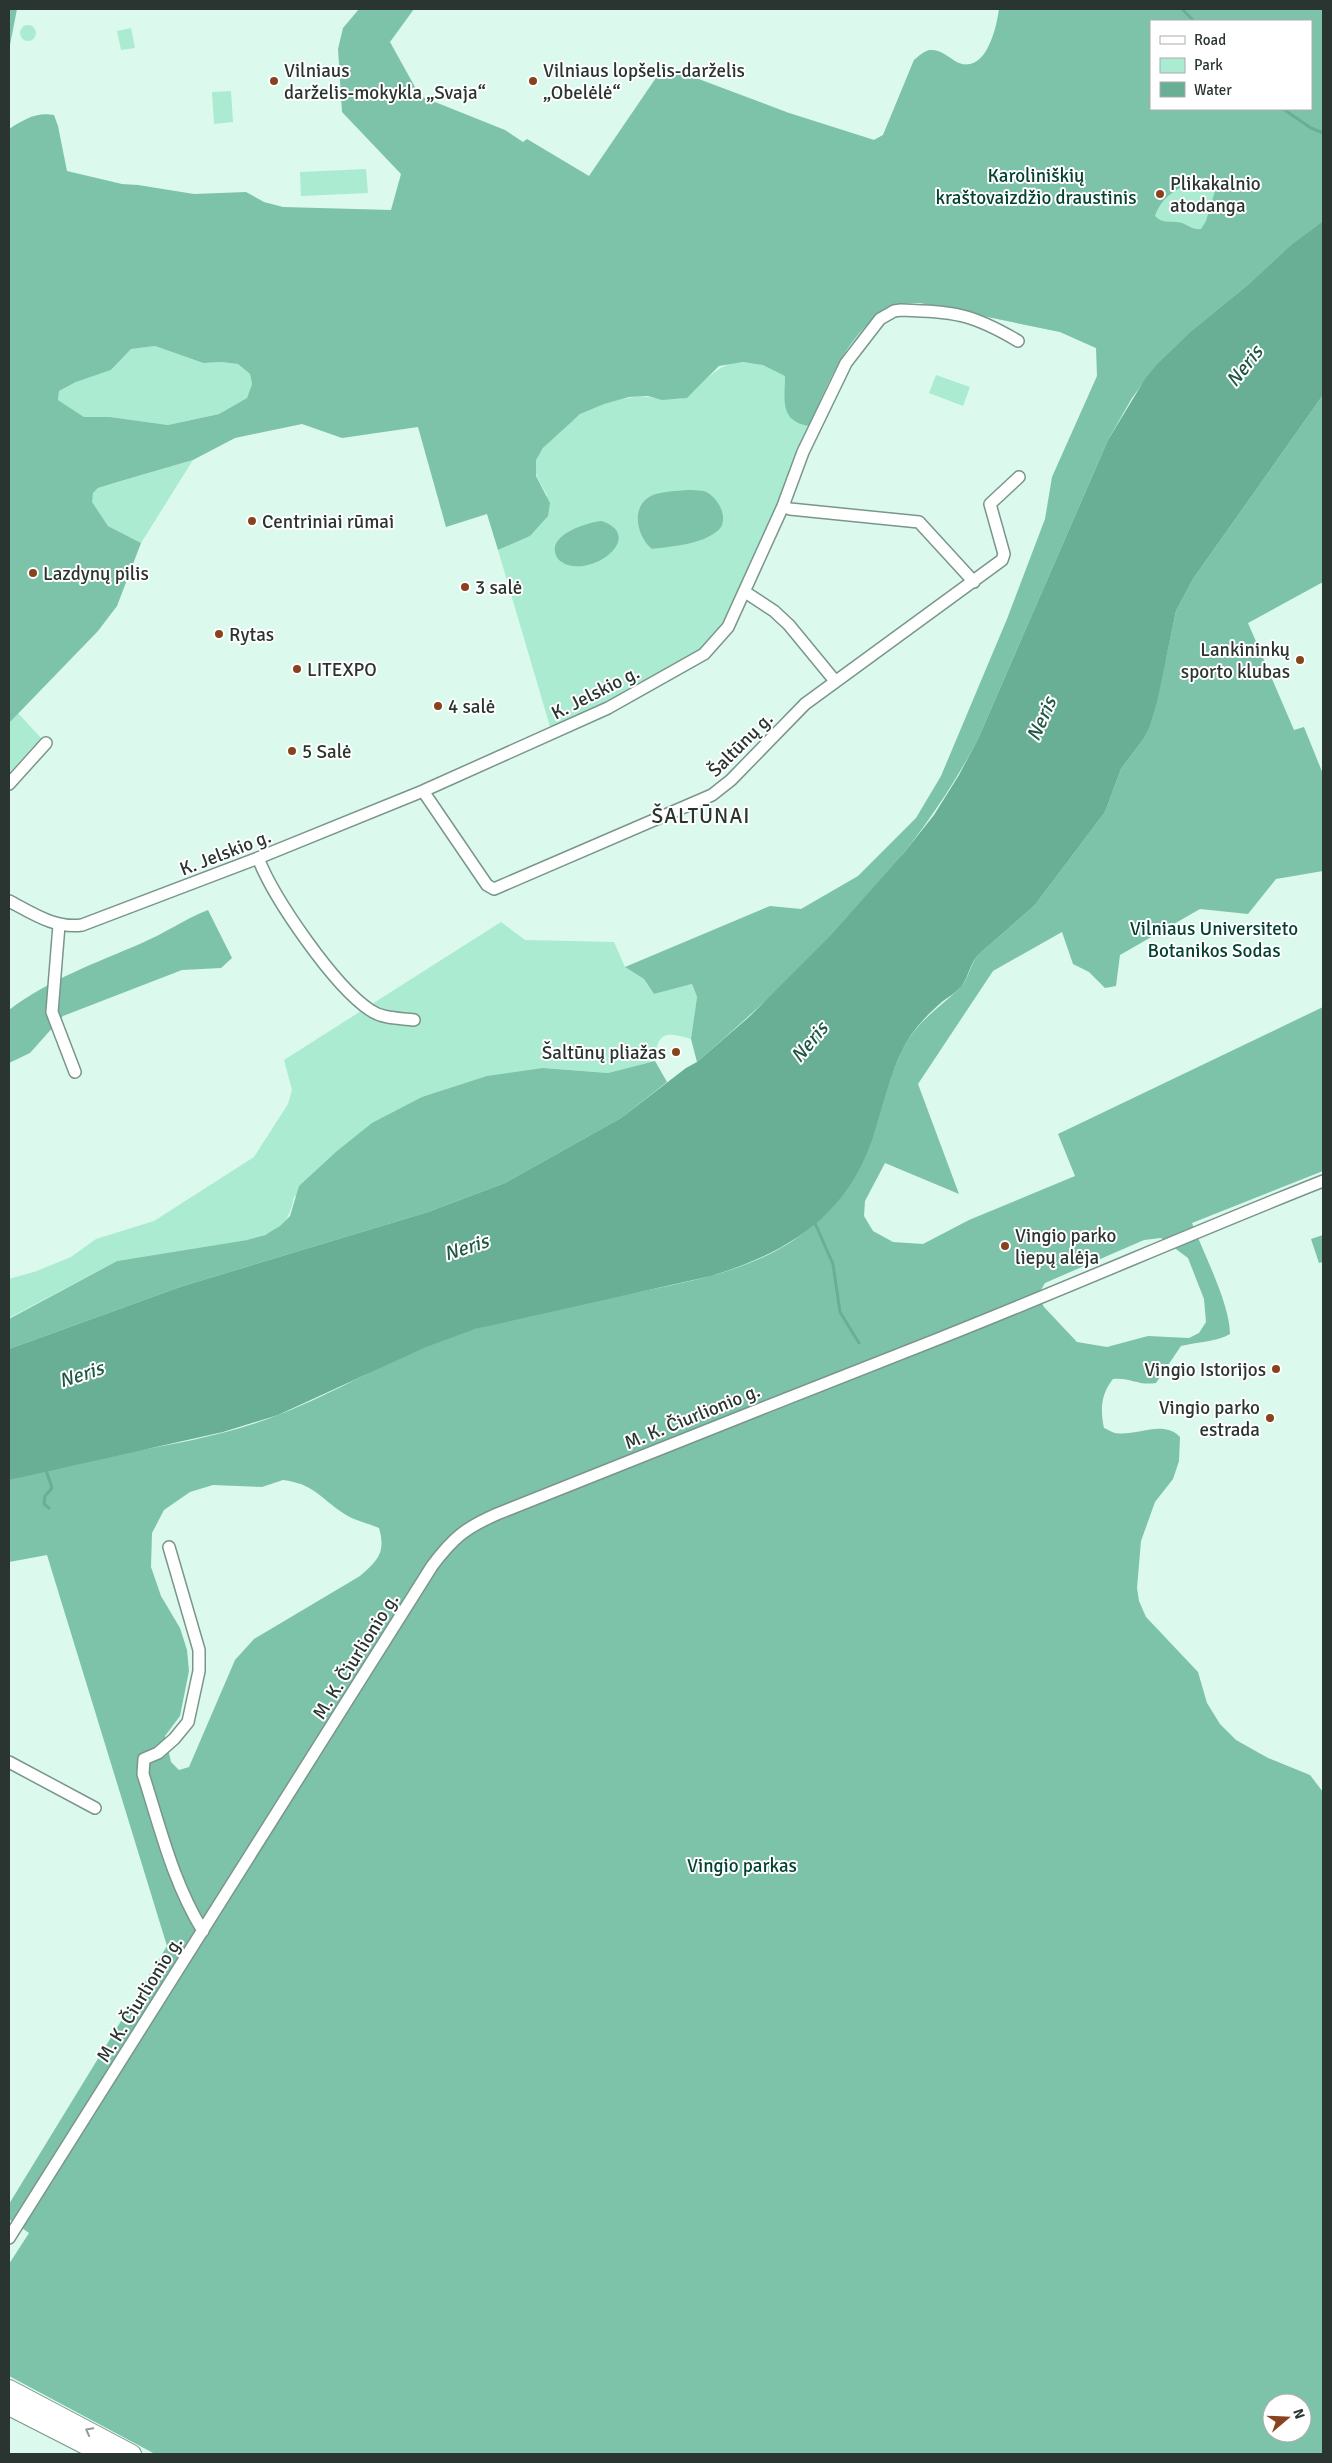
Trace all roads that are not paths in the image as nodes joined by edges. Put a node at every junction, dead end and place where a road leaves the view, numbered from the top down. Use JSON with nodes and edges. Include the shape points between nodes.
{"nodes":[{"id":1,"x":1018,"y":341,"type":"dead end"},
{"id":2,"x":1019,"y":477,"type":"dead end"},
{"id":3,"x":783,"y":506,"type":"junction"},
{"id":4,"x":974,"y":582,"type":"junction"},
{"id":5,"x":745,"y":592,"type":"junction"},
{"id":6,"x":834,"y":681,"type":"junction"},
{"id":7,"x":46,"y":743,"type":"dead end"},
{"id":8,"x":9,"y":784,"type":"edge"},
{"id":9,"x":423,"y":791,"type":"junction"},
{"id":10,"x":258,"y":858,"type":"junction"},
{"id":11,"x":9,"y":901,"type":"edge"},
{"id":12,"x":59,"y":925,"type":"junction"},
{"id":13,"x":414,"y":1020,"type":"dead end"},
{"id":14,"x":75,"y":1072,"type":"dead end"},
{"id":15,"x":1323,"y":1181,"type":"edge"},
{"id":16,"x":169,"y":1547,"type":"dead end"},
{"id":17,"x":9,"y":1762,"type":"edge"},
{"id":18,"x":95,"y":1808,"type":"dead end"},
{"id":19,"x":203,"y":1931,"type":"junction"},
{"id":20,"x":9,"y":2238,"type":"edge"},
{"id":21,"x":9,"y":2389,"type":"edge"},
{"id":22,"x":9,"y":2406,"type":"edge"},
{"id":23,"x":103,"y":2454,"type":"edge"},
{"id":24,"x":132,"y":2454,"type":"edge"}],
"edges":[{"from":1,"to":3,"type":"street","name":"K. Jelskio g.","via":[[990,324],[955,312],[901,310],[880,319],[846,363],[804,452]]},
{"from":2,"to":4,"type":"street","name":"Šaltūnų g.","via":[[990,504],[1004,557]]},
{"from":3,"to":4,"type":"street","via":[[919,522]]},
{"from":3,"to":5,"type":"street","name":"K. Jelskio g."},
{"from":4,"to":6,"type":"street","name":"Šaltūnų g."},
{"from":5,"to":6,"type":"street","via":[[789,625]]},
{"from":5,"to":9,"type":"street","name":"K. Jelskio g.","via":[[728,627],[704,654],[608,708]]},
{"from":6,"to":9,"type":"street","name":"Šaltūnų g.","via":[[805,704],[731,780],[712,795],[494,889],[487,885]]},
{"from":7,"to":8,"type":"street"},
{"from":9,"to":10,"type":"street","name":"K. Jelskio g."},
{"from":10,"to":12,"type":"street","name":"K. Jelskio g.","via":[[82,925]]},
{"from":10,"to":13,"type":"street","via":[[285,909],[350,992],[370,1010],[384,1017]]},
{"from":11,"to":12,"type":"street","name":"K. Jelskio g."},
{"from":12,"to":14,"type":"street","via":[[52,1012]]},
{"from":15,"to":19,"type":"street","name":"M. K. Čiurlionio g.","via":[[938,1340],[768,1404],[542,1496],[462,1532],[432,1566]]},
{"from":16,"to":19,"type":"street","via":[[199,1650],[199,1671],[188,1722],[164,1748],[144,1759],[143,1774],[172,1866],[189,1908]]},
{"from":17,"to":18,"type":"street"},
{"from":19,"to":20,"type":"street","name":"M. K. Čiurlionio g."},
{"from":24,"to":21,"type":"highway","one_way":true},
{"from":22,"to":23,"type":"highway"}]}
